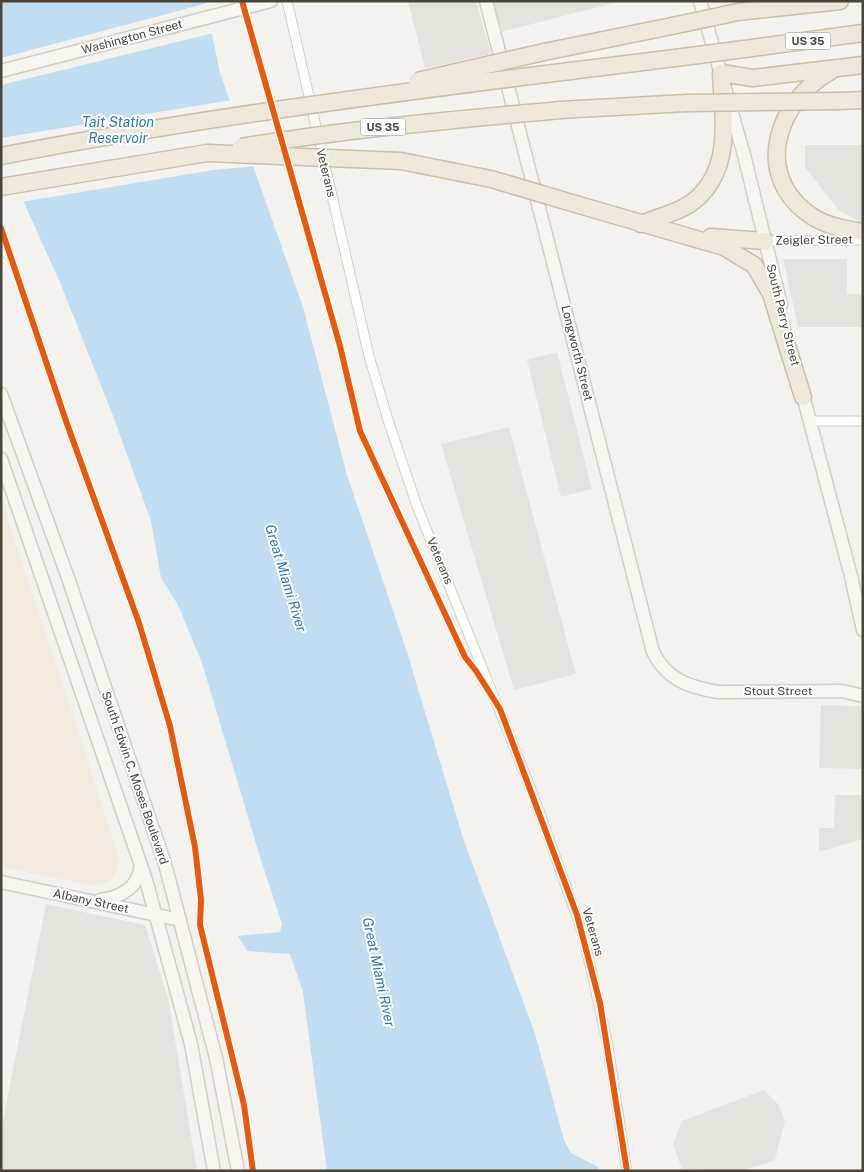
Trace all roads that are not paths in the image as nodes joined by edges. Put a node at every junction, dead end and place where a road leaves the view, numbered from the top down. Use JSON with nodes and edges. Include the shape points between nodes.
{"nodes":[{"id":1,"x":286,"y":1,"type":"edge"},
{"id":2,"x":486,"y":1,"type":"edge"},
{"id":3,"x":700,"y":1,"type":"edge"},
{"id":4,"x":840,"y":1,"type":"edge"},
{"id":5,"x":267,"y":2,"type":"edge"},
{"id":6,"x":863,"y":33,"type":"edge"},
{"id":7,"x":863,"y":64,"type":"edge"},
{"id":8,"x":835,"y":69,"type":"junction"},
{"id":9,"x":1,"y":72,"type":"edge"},
{"id":10,"x":721,"y":73,"type":"junction"},
{"id":11,"x":863,"y":100,"type":"edge"},
{"id":12,"x":332,"y":101,"type":"junction"},
{"id":13,"x":207,"y":154,"type":"junction"},
{"id":14,"x":1,"y":156,"type":"edge"},
{"id":15,"x":1,"y":187,"type":"edge"},
{"id":16,"x":640,"y":224,"type":"junction"},
{"id":17,"x":672,"y":232,"type":"junction"},
{"id":18,"x":863,"y":232,"type":"edge"},
{"id":19,"x":863,"y":240,"type":"edge"},
{"id":20,"x":765,"y":241,"type":"junction"},
{"id":21,"x":1,"y":395,"type":"edge"},
{"id":22,"x":803,"y":397,"type":"junction"},
{"id":23,"x":863,"y":420,"type":"edge"},
{"id":24,"x":810,"y":421,"type":"junction"},
{"id":25,"x":1,"y":459,"type":"edge"},
{"id":26,"x":31,"y":476,"type":"junction"},
{"id":27,"x":10,"y":483,"type":"junction"},
{"id":28,"x":82,"y":620,"type":"junction"},
{"id":29,"x":60,"y":627,"type":"junction"},
{"id":30,"x":863,"y":630,"type":"edge"},
{"id":31,"x":693,"y":687,"type":"joint"},
{"id":32,"x":863,"y":696,"type":"edge"},
{"id":33,"x":141,"y":864,"type":"junction"},
{"id":34,"x":1,"y":882,"type":"edge"},
{"id":35,"x":92,"y":901,"type":"junction"},
{"id":36,"x":156,"y":915,"type":"junction"},
{"id":37,"x":180,"y":920,"type":"junction"},
{"id":38,"x":214,"y":1171,"type":"edge"},
{"id":39,"x":238,"y":1171,"type":"edge"},
{"id":40,"x":627,"y":1171,"type":"edge"}],
"edges":[{"from":1,"to":40,"type":"street","name":"Veterans","via":[[369,356],[388,420],[417,506],[530,785],[583,934],[608,1046]]},
{"from":2,"to":31,"type":"street","name":"Longworth Street","via":[[653,652],[666,672]]},
{"from":3,"to":10,"type":"street","name":"South Perry Street"},
{"from":4,"to":12,"type":"highway","bridge":true,"via":[[738,12]]},
{"from":5,"to":9,"type":"street","name":"Washington Street"},
{"from":6,"to":12,"type":"highway","number":"US 35","bridge":true},
{"from":7,"to":8,"type":"highway"},
{"from":8,"to":10,"type":"highway","via":[[753,78]]},
{"from":8,"to":18,"type":"highway","via":[[806,89],[790,107],[779,134],[778,164],[787,192],[806,212],[831,225]]},
{"from":10,"to":16,"type":"highway","via":[[725,142],[718,168],[706,188],[690,204]]},
{"from":10,"to":20,"type":"street","name":"South Perry Street"},
{"from":11,"to":13,"type":"highway","number":"US 35","bridge":true,"via":[[686,103],[560,110],[370,128]]},
{"from":12,"to":14,"type":"highway","number":"US 35","bridge":true},
{"from":13,"to":15,"type":"highway","number":"US 35"},
{"from":13,"to":16,"type":"highway","bridge":true,"via":[[401,161],[491,179]]},
{"from":16,"to":17,"type":"highway"},
{"from":17,"to":20,"type":"highway"},
{"from":17,"to":22,"type":"highway","via":[[724,247],[754,265],[771,294]]},
{"from":19,"to":20,"type":"street","name":"Zeigler Street"},
{"from":20,"to":22,"type":"street","name":"South Perry Street"},
{"from":21,"to":26,"type":"street","name":"South Edwin C. Moses Boulevard"},
{"from":22,"to":24,"type":"street","name":"South Perry Street"},
{"from":23,"to":24,"type":"street"},
{"from":24,"to":30,"type":"street","name":"South Perry Street"},
{"from":25,"to":27,"type":"street","name":"South Edwin C. Moses Boulevard"},
{"from":26,"to":27,"type":"street"},
{"from":26,"to":28,"type":"street","name":"South Edwin C. Moses Boulevard"},
{"from":27,"to":29,"type":"street","name":"South Edwin C. Moses Boulevard"},
{"from":28,"to":29,"type":"street"},
{"from":28,"to":37,"type":"street","name":"South Edwin C. Moses Boulevard","via":[[165,864]]},
{"from":29,"to":33,"type":"street","name":"South Edwin C. Moses Boulevard"},
{"from":31,"to":32,"type":"street","name":"Stout Street","via":[[718,692],[842,691]]},
{"from":33,"to":35,"type":"street","via":[[129,890],[114,898]]},
{"from":33,"to":36,"type":"street","name":"South Edwin C. Moses Boulevard"},
{"from":34,"to":35,"type":"street","name":"Albany Street"},
{"from":35,"to":36,"type":"street","name":"Albany Street"},
{"from":36,"to":37,"type":"street","name":"Albany Street"},
{"from":36,"to":38,"type":"street","name":"South Edwin C. Moses Boulevard","via":[[191,1044]]},
{"from":37,"to":39,"type":"street","name":"South Edwin C. Moses Boulevard","via":[[222,1084]]}]}
